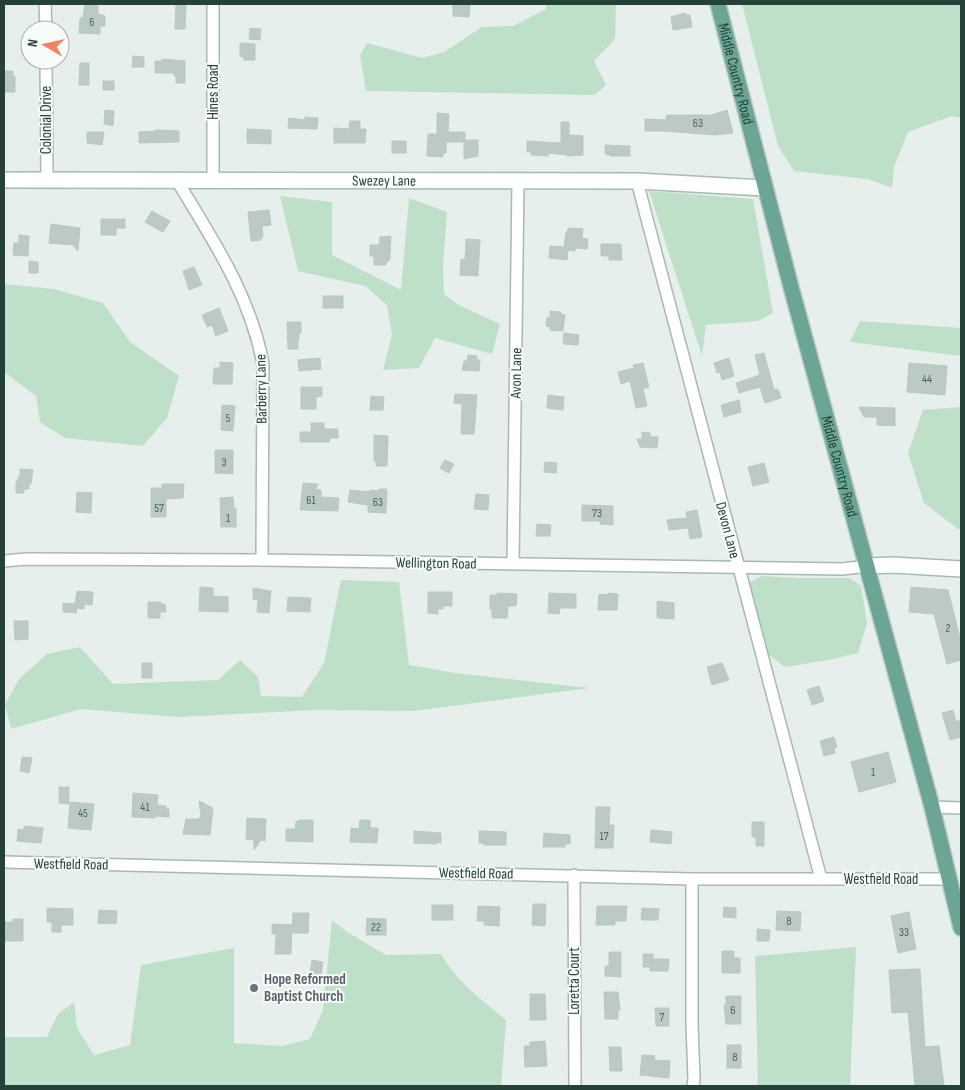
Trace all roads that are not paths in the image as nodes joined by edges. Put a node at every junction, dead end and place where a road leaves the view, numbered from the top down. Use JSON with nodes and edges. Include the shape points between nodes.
{"nodes":[{"id":1,"x":45,"y":4,"type":"edge"},
{"id":2,"x":213,"y":4,"type":"edge"},
{"id":3,"x":718,"y":4,"type":"edge"},
{"id":4,"x":46,"y":20,"type":"edge"},
{"id":5,"x":46,"y":70,"type":"edge"},
{"id":6,"x":176,"y":179,"type":"junction"},
{"id":7,"x":4,"y":180,"type":"edge"},
{"id":8,"x":47,"y":180,"type":"junction"},
{"id":9,"x":213,"y":180,"type":"junction"},
{"id":10,"x":518,"y":181,"type":"junction"},
{"id":11,"x":637,"y":181,"type":"junction"},
{"id":12,"x":765,"y":188,"type":"junction"},
{"id":13,"x":262,"y":560,"type":"junction"},
{"id":14,"x":4,"y":561,"type":"edge"},
{"id":15,"x":513,"y":564,"type":"junction"},
{"id":16,"x":868,"y":566,"type":"junction"},
{"id":17,"x":738,"y":568,"type":"junction"},
{"id":18,"x":961,"y":569,"type":"edge"},
{"id":19,"x":932,"y":807,"type":"junction"},
{"id":20,"x":961,"y":808,"type":"edge"},
{"id":21,"x":4,"y":862,"type":"edge"},
{"id":22,"x":574,"y":875,"type":"junction"},
{"id":23,"x":692,"y":878,"type":"junction"},
{"id":24,"x":821,"y":879,"type":"junction"},
{"id":25,"x":949,"y":879,"type":"junction"},
{"id":26,"x":961,"y":927,"type":"edge"},
{"id":27,"x":575,"y":1086,"type":"edge"},
{"id":28,"x":692,"y":1086,"type":"edge"}],
"edges":[{"from":1,"to":4,"type":"street"},
{"from":2,"to":9,"type":"street","name":"Hines Road"},
{"from":3,"to":12,"type":"main road","name":"Middle Country Road"},
{"from":5,"to":8,"type":"street","name":"Colonial Drive"},
{"from":6,"to":8,"type":"street","name":"Swezey Lane"},
{"from":6,"to":9,"type":"street","name":"Swezey Lane"},
{"from":6,"to":13,"type":"street","name":"Barberry Lane","via":[[230,272],[259,341],[263,372]]},
{"from":7,"to":8,"type":"street","name":"Swezey Lane"},
{"from":9,"to":10,"type":"street","name":"Swezey Lane"},
{"from":10,"to":11,"type":"street","name":"Swezey Lane"},
{"from":10,"to":15,"type":"street","name":"Avon Lane"},
{"from":11,"to":12,"type":"street","name":"Swezey Lane"},
{"from":11,"to":17,"type":"street","name":"Devon Lane"},
{"from":12,"to":16,"type":"main road","name":"Middle Country Road"},
{"from":13,"to":14,"type":"street","name":"Wellington Road"},
{"from":13,"to":15,"type":"street","name":"Wellington Road"},
{"from":15,"to":17,"type":"street","name":"Wellington Road"},
{"from":16,"to":17,"type":"street","name":"Wellington Road","via":[[842,569]]},
{"from":16,"to":18,"type":"street","via":[[893,564]]},
{"from":16,"to":19,"type":"main road","name":"Middle Country Road"},
{"from":17,"to":24,"type":"street","name":"Devon Lane"},
{"from":19,"to":20,"type":"street"},
{"from":19,"to":25,"type":"main road","name":"Middle Country Road"},
{"from":21,"to":22,"type":"street","name":"Westfield Road"},
{"from":22,"to":23,"type":"street","name":"Westfield Road"},
{"from":22,"to":27,"type":"street","name":"Loretta Court"},
{"from":23,"to":24,"type":"street","name":"Westfield Road"},
{"from":23,"to":28,"type":"street"},
{"from":24,"to":25,"type":"street","name":"Westfield Road"},
{"from":25,"to":26,"type":"main road","name":"Middle Country Road"}]}
